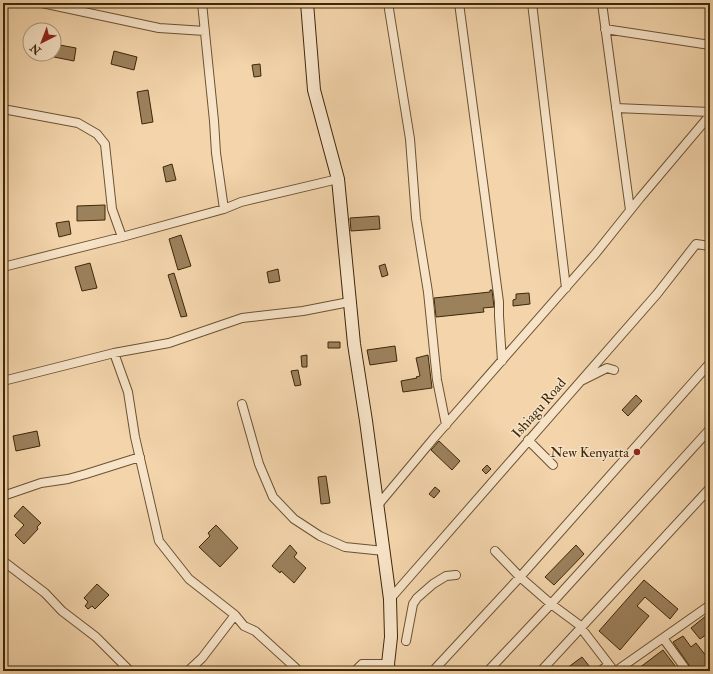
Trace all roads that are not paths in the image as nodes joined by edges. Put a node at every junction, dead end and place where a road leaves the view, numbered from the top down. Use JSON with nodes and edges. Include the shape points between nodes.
{"nodes":[{"id":1,"x":42,"y":3,"type":"edge"},
{"id":2,"x":202,"y":3,"type":"edge"},
{"id":3,"x":307,"y":3,"type":"edge"},
{"id":4,"x":388,"y":3,"type":"edge"},
{"id":5,"x":459,"y":3,"type":"edge"},
{"id":6,"x":532,"y":3,"type":"edge"},
{"id":7,"x":602,"y":3,"type":"edge"},
{"id":8,"x":605,"y":29,"type":"junction"},
{"id":9,"x":205,"y":31,"type":"junction"},
{"id":10,"x":710,"y":45,"type":"edge"},
{"id":11,"x":616,"y":108,"type":"junction"},
{"id":12,"x":3,"y":109,"type":"edge"},
{"id":13,"x":710,"y":114,"type":"edge"},
{"id":14,"x":338,"y":179,"type":"junction"},
{"id":15,"x":224,"y":209,"type":"junction"},
{"id":16,"x":630,"y":210,"type":"junction"},
{"id":17,"x":122,"y":237,"type":"junction"},
{"id":18,"x":710,"y":246,"type":"edge"},
{"id":19,"x":3,"y":267,"type":"edge"},
{"id":20,"x":566,"y":288,"type":"junction"},
{"id":21,"x":349,"y":302,"type":"junction"},
{"id":22,"x":114,"y":353,"type":"junction"},
{"id":23,"x":502,"y":361,"type":"junction"},
{"id":24,"x":710,"y":363,"type":"edge"},
{"id":25,"x":614,"y":370,"type":"dead end"},
{"id":26,"x":3,"y":380,"type":"edge"},
{"id":27,"x":580,"y":381,"type":"junction"},
{"id":28,"x":242,"y":404,"type":"dead end"},
{"id":29,"x":446,"y":424,"type":"junction"},
{"id":30,"x":710,"y":429,"type":"edge"},
{"id":31,"x":528,"y":440,"type":"junction"},
{"id":32,"x":140,"y":457,"type":"junction"},
{"id":33,"x":553,"y":464,"type":"dead end"},
{"id":34,"x":710,"y":488,"type":"edge"},
{"id":35,"x":3,"y":496,"type":"edge"},
{"id":36,"x":378,"y":505,"type":"junction"},
{"id":37,"x":384,"y":551,"type":"junction"},
{"id":38,"x":495,"y":551,"type":"dead end"},
{"id":39,"x":3,"y":562,"type":"edge"},
{"id":40,"x":456,"y":575,"type":"dead end"},
{"id":41,"x":520,"y":577,"type":"junction"},
{"id":42,"x":390,"y":599,"type":"junction"},
{"id":43,"x":551,"y":604,"type":"junction"},
{"id":44,"x":710,"y":605,"type":"edge"},
{"id":45,"x":235,"y":615,"type":"junction"},
{"id":46,"x":581,"y":628,"type":"junction"},
{"id":47,"x":663,"y":638,"type":"junction"},
{"id":48,"x":406,"y":641,"type":"dead end"},
{"id":49,"x":389,"y":667,"type":"edge"},
{"id":50,"x":613,"y":669,"type":"edge"},
{"id":51,"x":130,"y":671,"type":"edge"},
{"id":52,"x":188,"y":671,"type":"edge"},
{"id":53,"x":299,"y":671,"type":"edge"},
{"id":54,"x":355,"y":671,"type":"edge"},
{"id":55,"x":433,"y":671,"type":"edge"},
{"id":56,"x":488,"y":671,"type":"edge"},
{"id":57,"x":541,"y":671,"type":"edge"},
{"id":58,"x":600,"y":671,"type":"edge"},
{"id":59,"x":687,"y":671,"type":"edge"}],
"edges":[{"from":1,"to":9,"type":"street","via":[[159,28]]},
{"from":2,"to":9,"type":"street"},
{"from":3,"to":14,"type":"street","via":[[314,90]]},
{"from":4,"to":29,"type":"street","via":[[410,139],[416,218],[428,292],[437,380]]},
{"from":5,"to":23,"type":"street","via":[[499,302]]},
{"from":6,"to":20,"type":"street"},
{"from":7,"to":8,"type":"street"},
{"from":8,"to":10,"type":"street"},
{"from":8,"to":11,"type":"street"},
{"from":9,"to":15,"type":"street","via":[[216,153]]},
{"from":11,"to":13,"type":"street"},
{"from":11,"to":16,"type":"street"},
{"from":12,"to":17,"type":"street","via":[[78,123],[98,134],[104,144],[112,209]]},
{"from":13,"to":16,"type":"street"},
{"from":14,"to":15,"type":"street","via":[[241,202]]},
{"from":14,"to":21,"type":"street"},
{"from":15,"to":17,"type":"street"},
{"from":16,"to":20,"type":"street"},
{"from":17,"to":19,"type":"street"},
{"from":18,"to":27,"type":"street","name":"Ishiagu Road","via":[[696,244],[657,294]]},
{"from":20,"to":23,"type":"street"},
{"from":21,"to":22,"type":"street","via":[[303,311],[242,318],[169,342]]},
{"from":21,"to":36,"type":"street"},
{"from":22,"to":26,"type":"street"},
{"from":22,"to":32,"type":"street","via":[[128,392]]},
{"from":23,"to":29,"type":"street"},
{"from":24,"to":41,"type":"street"},
{"from":25,"to":27,"type":"street","via":[[607,368]]},
{"from":27,"to":31,"type":"street","name":"Ishiagu Road"},
{"from":28,"to":37,"type":"street","via":[[259,464],[273,497],[294,519],[320,536],[345,547]]},
{"from":29,"to":36,"type":"street"},
{"from":30,"to":43,"type":"street"},
{"from":31,"to":33,"type":"street"},
{"from":31,"to":42,"type":"street","name":"Ishiagu Road"},
{"from":32,"to":35,"type":"street","via":[[68,479],[41,483]]},
{"from":32,"to":45,"type":"street","via":[[159,541],[189,579]]},
{"from":34,"to":46,"type":"street"},
{"from":36,"to":37,"type":"street"},
{"from":37,"to":42,"type":"street"},
{"from":38,"to":41,"type":"street"},
{"from":39,"to":51,"type":"street","via":[[45,593],[62,611],[96,637]]},
{"from":40,"to":48,"type":"street","via":[[446,576],[432,584],[417,598],[413,604]]},
{"from":41,"to":43,"type":"street"},
{"from":41,"to":55,"type":"street"},
{"from":42,"to":49,"type":"street"},
{"from":43,"to":46,"type":"street"},
{"from":43,"to":56,"type":"street"},
{"from":44,"to":47,"type":"street"},
{"from":45,"to":52,"type":"street","via":[[202,658]]},
{"from":45,"to":53,"type":"street","via":[[244,626],[255,631]]},
{"from":46,"to":50,"type":"street"},
{"from":46,"to":57,"type":"street"},
{"from":47,"to":50,"type":"street"},
{"from":47,"to":59,"type":"street"},
{"from":49,"to":54,"type":"street","via":[[362,664]]},
{"from":50,"to":58,"type":"street"}]}
